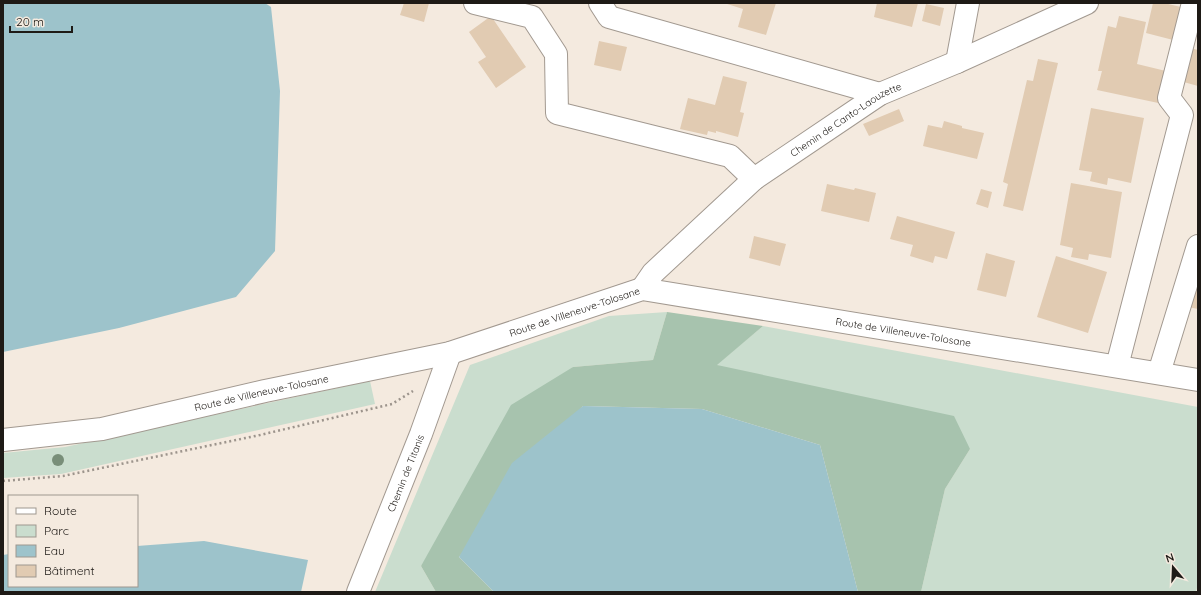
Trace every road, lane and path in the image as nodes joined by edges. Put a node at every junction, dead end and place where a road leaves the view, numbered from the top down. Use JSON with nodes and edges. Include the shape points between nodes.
{"nodes":[{"id":1,"x":474,"y":3,"type":"edge"},
{"id":2,"x":600,"y":3,"type":"edge"},
{"id":3,"x":968,"y":3,"type":"edge"},
{"id":4,"x":1087,"y":3,"type":"edge"},
{"id":5,"x":1193,"y":3,"type":"edge"},
{"id":6,"x":957,"y":62,"type":"junction"},
{"id":7,"x":880,"y":94,"type":"junction"},
{"id":8,"x":754,"y":179,"type":"junction"},
{"id":9,"x":1198,"y":246,"type":"edge"},
{"id":10,"x":642,"y":289,"type":"junction"},
{"id":11,"x":450,"y":353,"type":"junction"},
{"id":12,"x":1117,"y":366,"type":"junction"},
{"id":13,"x":1160,"y":373,"type":"junction"},
{"id":14,"x":442,"y":376,"type":"junction"},
{"id":15,"x":1198,"y":380,"type":"edge"},
{"id":16,"x":3,"y":440,"type":"edge"},
{"id":17,"x":3,"y":482,"type":"edge"},
{"id":18,"x":358,"y":592,"type":"edge"}],
"edges":[{"from":1,"to":8,"type":"street","via":[[532,17],[556,54],[557,113],[730,156]]},
{"from":2,"to":7,"type":"street","via":[[609,17]]},
{"from":3,"to":6,"type":"street"},
{"from":4,"to":6,"type":"street","name":"Chemin de Canto-Laouzette"},
{"from":5,"to":12,"type":"street","via":[[1168,98],[1182,115]]},
{"from":6,"to":7,"type":"street","name":"Chemin de Canto-Laouzette"},
{"from":7,"to":8,"type":"street","name":"Chemin de Canto-Laouzette"},
{"from":8,"to":10,"type":"street","name":"Chemin de Canto-Laouzette","via":[[652,272]]},
{"from":9,"to":13,"type":"street"},
{"from":10,"to":11,"type":"street","name":"Route de Villeneuve-Tolosane"},
{"from":10,"to":12,"type":"street","name":"Route de Villeneuve-Tolosane"},
{"from":11,"to":14,"type":"street","name":"Chemin de Titanis"},
{"from":11,"to":16,"type":"street","name":"Route de Villeneuve-Tolosane","via":[[265,391],[102,429]]},
{"from":12,"to":13,"type":"street","name":"Route de Villeneuve-Tolosane"},
{"from":13,"to":15,"type":"street","name":"Route de Villeneuve-Tolosane"},
{"from":14,"to":17,"type":"path","via":[[392,404],[260,435],[63,476]]},
{"from":14,"to":18,"type":"street","name":"Chemin de Titanis"}]}
